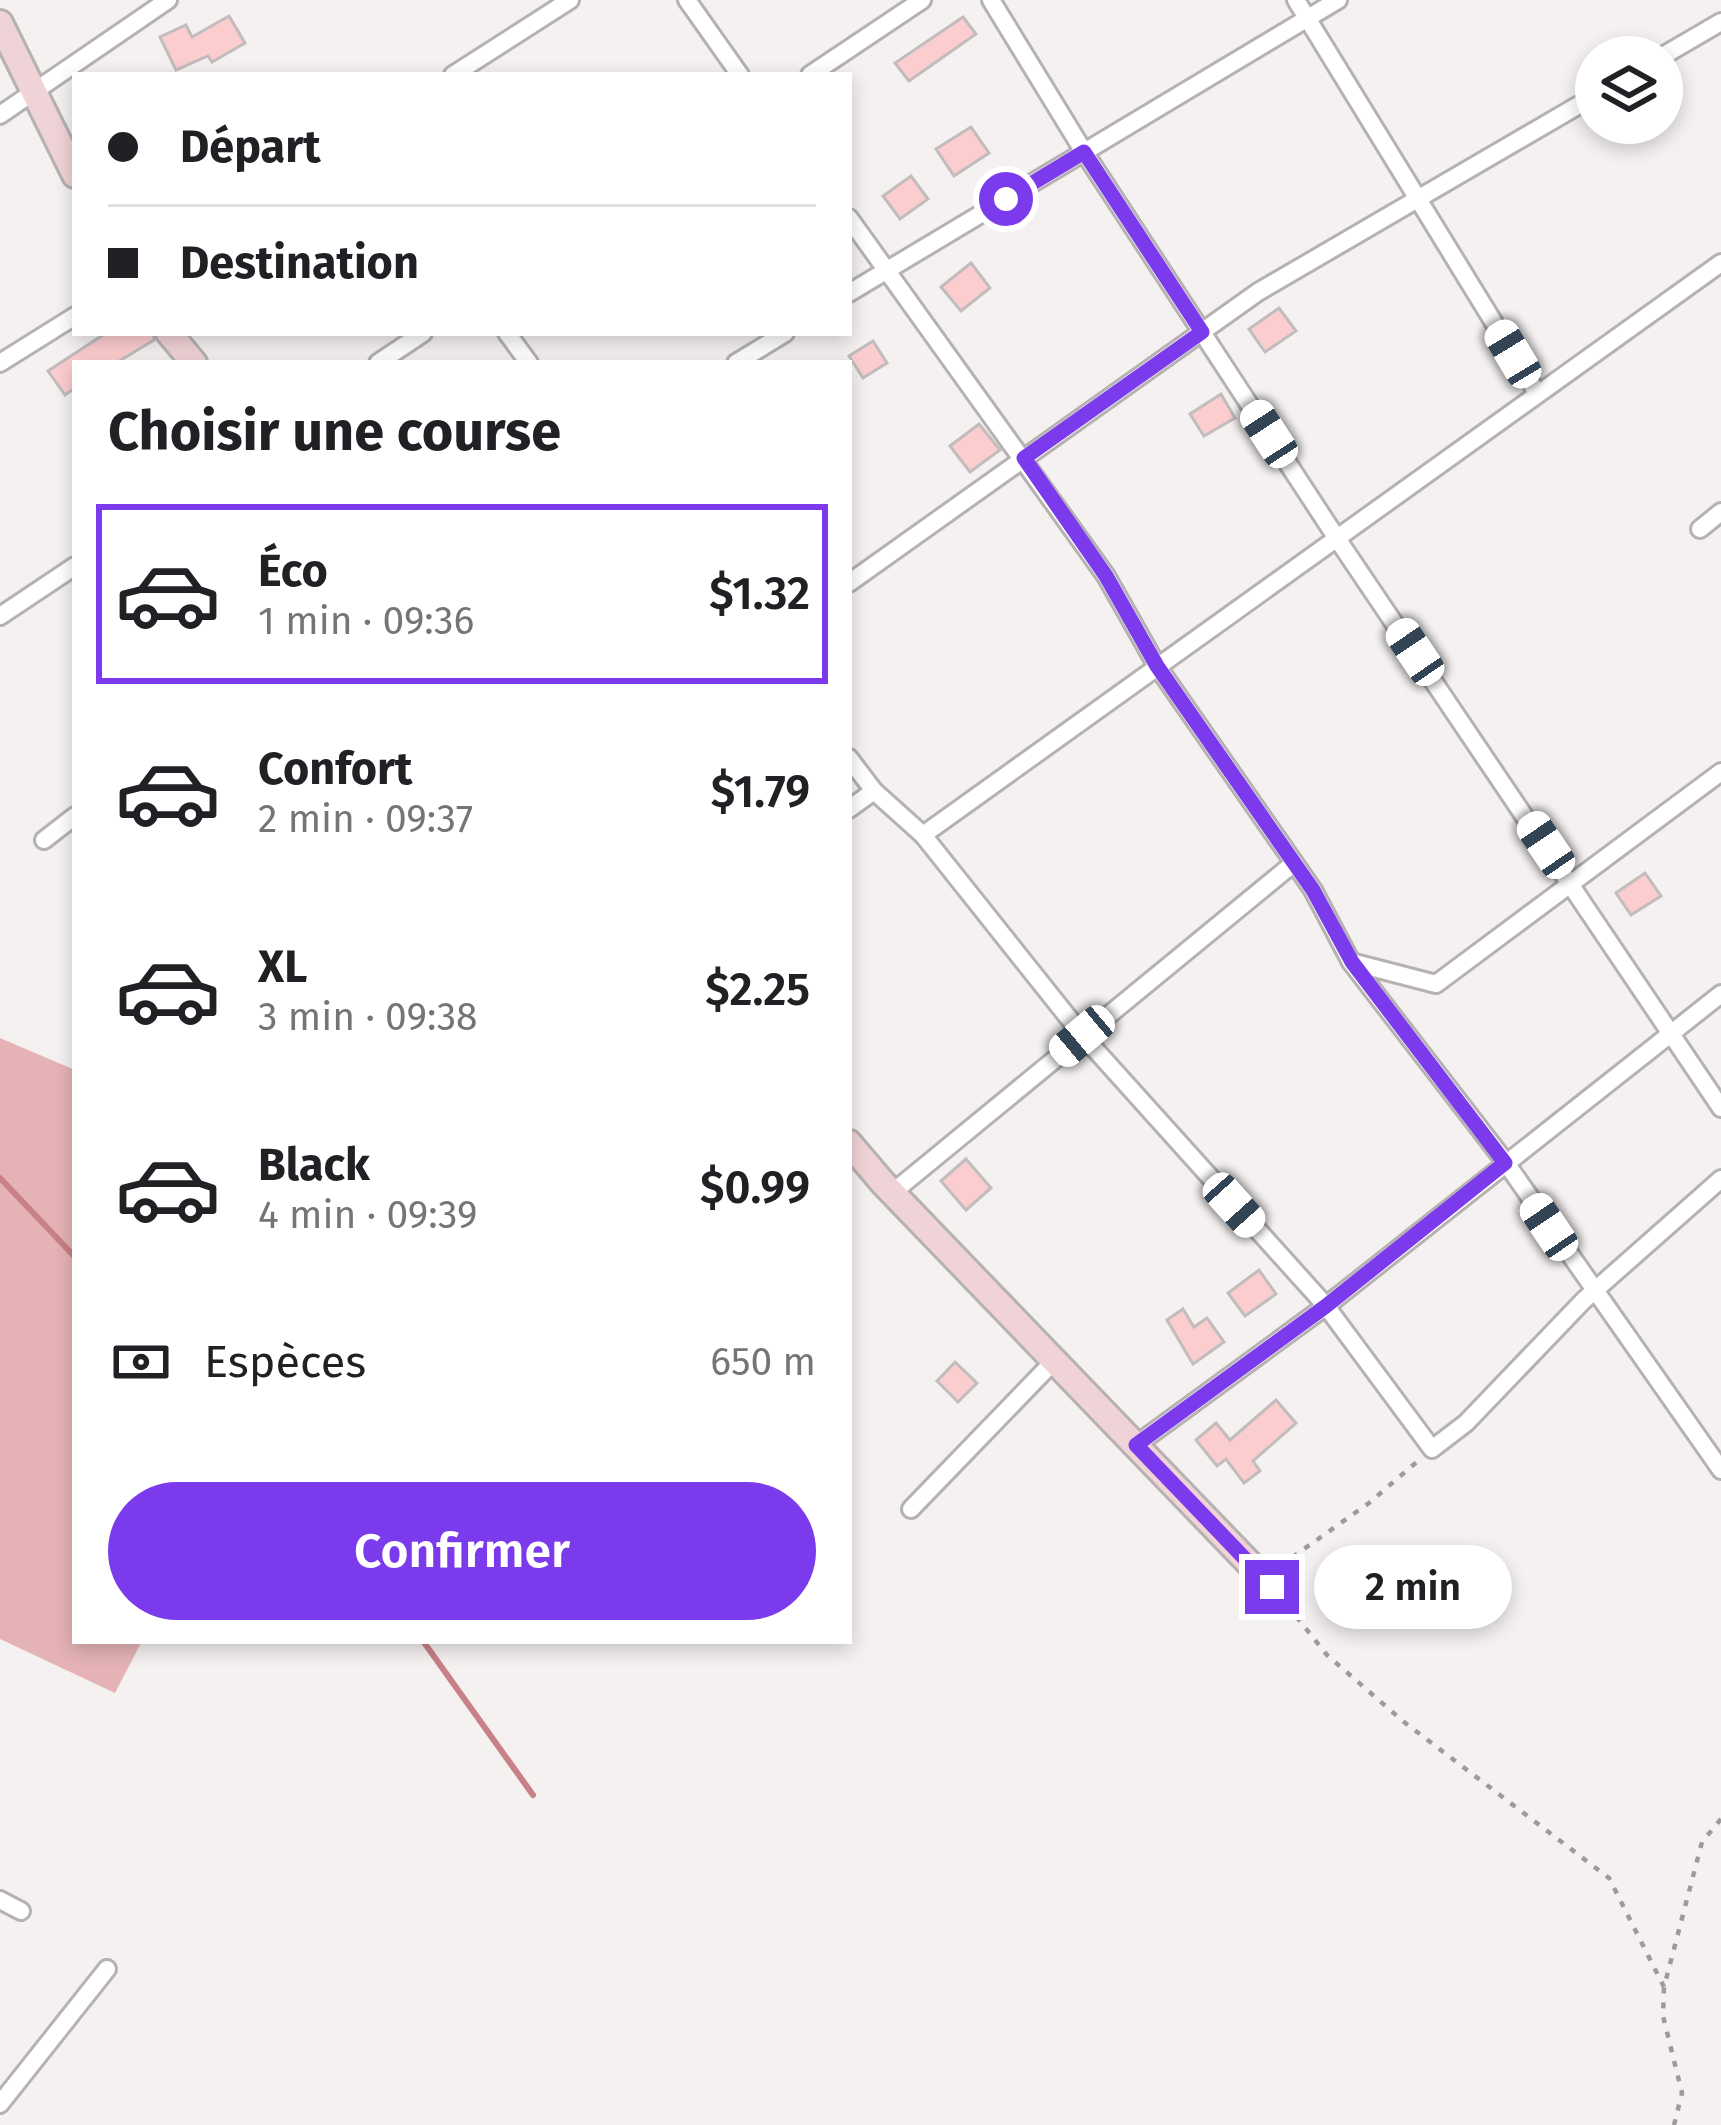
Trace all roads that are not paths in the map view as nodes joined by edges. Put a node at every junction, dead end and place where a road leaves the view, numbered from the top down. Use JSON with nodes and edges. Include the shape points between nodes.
{"nodes":[{"id":1,"x":168,"y":0,"type":"edge"},
{"id":2,"x":570,"y":0,"type":"edge"},
{"id":3,"x":687,"y":0,"type":"edge"},
{"id":4,"x":922,"y":0,"type":"edge"},
{"id":5,"x":991,"y":0,"type":"edge"},
{"id":6,"x":1296,"y":0,"type":"edge"},
{"id":7,"x":1338,"y":0,"type":"edge"},
{"id":8,"x":1307,"y":18,"type":"junction"},
{"id":9,"x":0,"y":22,"type":"edge"},
{"id":10,"x":1721,"y":22,"type":"edge"},
{"id":11,"x":1683,"y":44,"type":"edge"},
{"id":12,"x":457,"y":72,"type":"edge"},
{"id":13,"x":738,"y":72,"type":"edge"},
{"id":14,"x":814,"y":72,"type":"edge"},
{"id":15,"x":35,"y":92,"type":"junction"},
{"id":16,"x":1575,"y":107,"type":"edge"},
{"id":17,"x":0,"y":115,"type":"edge"},
{"id":18,"x":1084,"y":152,"type":"junction"},
{"id":19,"x":72,"y":169,"type":"edge"},
{"id":20,"x":1418,"y":199,"type":"junction"},
{"id":21,"x":852,"y":222,"type":"edge"},
{"id":22,"x":1721,"y":263,"type":"edge"},
{"id":23,"x":889,"y":269,"type":"junction"},
{"id":24,"x":852,"y":291,"type":"edge"},
{"id":25,"x":72,"y":318,"type":"edge"},
{"id":26,"x":1202,"y":332,"type":"junction"},
{"id":27,"x":172,"y":336,"type":"edge"},
{"id":28,"x":418,"y":336,"type":"edge"},
{"id":29,"x":779,"y":336,"type":"edge"},
{"id":30,"x":192,"y":360,"type":"edge"},
{"id":31,"x":382,"y":360,"type":"edge"},
{"id":32,"x":741,"y":360,"type":"edge"},
{"id":33,"x":0,"y":363,"type":"edge"},
{"id":34,"x":1537,"y":393,"type":"junction"},
{"id":35,"x":1024,"y":458,"type":"junction"},
{"id":36,"x":1721,"y":512,"type":"edge"},
{"id":37,"x":1700,"y":529,"type":"dead end"},
{"id":38,"x":1336,"y":537,"type":"junction"},
{"id":39,"x":72,"y":568,"type":"edge"},
{"id":40,"x":852,"y":581,"type":"edge"},
{"id":41,"x":0,"y":616,"type":"edge"},
{"id":42,"x":1157,"y":666,"type":"junction"},
{"id":43,"x":852,"y":762,"type":"edge"},
{"id":44,"x":1721,"y":772,"type":"edge"},
{"id":45,"x":874,"y":791,"type":"junction"},
{"id":46,"x":852,"y":806,"type":"edge"},
{"id":47,"x":72,"y":818,"type":"edge"},
{"id":48,"x":923,"y":835,"type":"junction"},
{"id":49,"x":44,"y":840,"type":"dead end"},
{"id":50,"x":1294,"y":863,"type":"junction"},
{"id":51,"x":1572,"y":883,"type":"junction"},
{"id":52,"x":1352,"y":962,"type":"junction"},
{"id":53,"x":1721,"y":994,"type":"edge"},
{"id":54,"x":1669,"y":1033,"type":"junction"},
{"id":55,"x":1082,"y":1036,"type":"junction"},
{"id":56,"x":1721,"y":1108,"type":"edge"},
{"id":57,"x":852,"y":1146,"type":"edge"},
{"id":58,"x":1505,"y":1163,"type":"junction"},
{"id":59,"x":1721,"y":1179,"type":"edge"},
{"id":60,"x":892,"y":1193,"type":"junction"},
{"id":61,"x":1592,"y":1292,"type":"junction"},
{"id":62,"x":1326,"y":1306,"type":"junction"},
{"id":63,"x":1054,"y":1361,"type":"junction"},
{"id":64,"x":1136,"y":1445,"type":"junction"},
{"id":65,"x":1721,"y":1470,"type":"edge"},
{"id":66,"x":911,"y":1509,"type":"dead end"},
{"id":67,"x":1268,"y":1582,"type":"road end"},
{"id":68,"x":0,"y":1900,"type":"edge"},
{"id":69,"x":21,"y":1911,"type":"dead end"},
{"id":70,"x":107,"y":1969,"type":"dead end"},
{"id":71,"x":0,"y":2104,"type":"edge"}],
"edges":[{"from":1,"to":15,"type":"street"},
{"from":2,"to":12,"type":"street"},
{"from":3,"to":13,"type":"street"},
{"from":4,"to":14,"type":"street"},
{"from":5,"to":18,"type":"street"},
{"from":6,"to":8,"type":"street"},
{"from":7,"to":8,"type":"street"},
{"from":8,"to":18,"type":"street"},
{"from":8,"to":20,"type":"street"},
{"from":9,"to":15,"type":"street"},
{"from":10,"to":11,"type":"street"},
{"from":15,"to":17,"type":"street"},
{"from":15,"to":19,"type":"street"},
{"from":16,"to":20,"type":"street"},
{"from":18,"to":23,"type":"street"},
{"from":18,"to":26,"type":"street"},
{"from":20,"to":26,"type":"street"},
{"from":20,"to":34,"type":"street"},
{"from":21,"to":23,"type":"street"},
{"from":22,"to":34,"type":"street"},
{"from":23,"to":24,"type":"street"},
{"from":23,"to":35,"type":"street"},
{"from":25,"to":33,"type":"street"},
{"from":26,"to":35,"type":"street"},
{"from":26,"to":38,"type":"street"},
{"from":27,"to":30,"type":"street"},
{"from":28,"to":31,"type":"street"},
{"from":29,"to":32,"type":"street"},
{"from":34,"to":38,"type":"street"},
{"from":35,"to":40,"type":"street"},
{"from":35,"to":42,"type":"street"},
{"from":36,"to":37,"type":"street"},
{"from":38,"to":42,"type":"street"},
{"from":38,"to":51,"type":"street"},
{"from":39,"to":41,"type":"street"},
{"from":42,"to":48,"type":"street"},
{"from":42,"to":50,"type":"street"},
{"from":43,"to":45,"type":"street"},
{"from":44,"to":51,"type":"street"},
{"from":45,"to":46,"type":"street"},
{"from":45,"to":48,"type":"street"},
{"from":47,"to":49,"type":"street"},
{"from":48,"to":55,"type":"street"},
{"from":50,"to":52,"type":"street"},
{"from":50,"to":55,"type":"street"},
{"from":51,"to":52,"type":"street","via":[[1436,984]]},
{"from":51,"to":54,"type":"street"},
{"from":52,"to":58,"type":"street"},
{"from":53,"to":54,"type":"street"},
{"from":54,"to":56,"type":"street"},
{"from":54,"to":58,"type":"street"},
{"from":55,"to":60,"type":"street"},
{"from":55,"to":62,"type":"street"},
{"from":57,"to":60,"type":"street"},
{"from":58,"to":61,"type":"street"},
{"from":58,"to":62,"type":"street"},
{"from":59,"to":61,"type":"street"},
{"from":60,"to":63,"type":"street"},
{"from":61,"to":62,"type":"street","via":[[1432,1448]]},
{"from":61,"to":65,"type":"street"},
{"from":62,"to":64,"type":"street"},
{"from":63,"to":64,"type":"street"},
{"from":63,"to":66,"type":"street"},
{"from":64,"to":67,"type":"street"},
{"from":68,"to":69,"type":"street"},
{"from":70,"to":71,"type":"street"}]}
